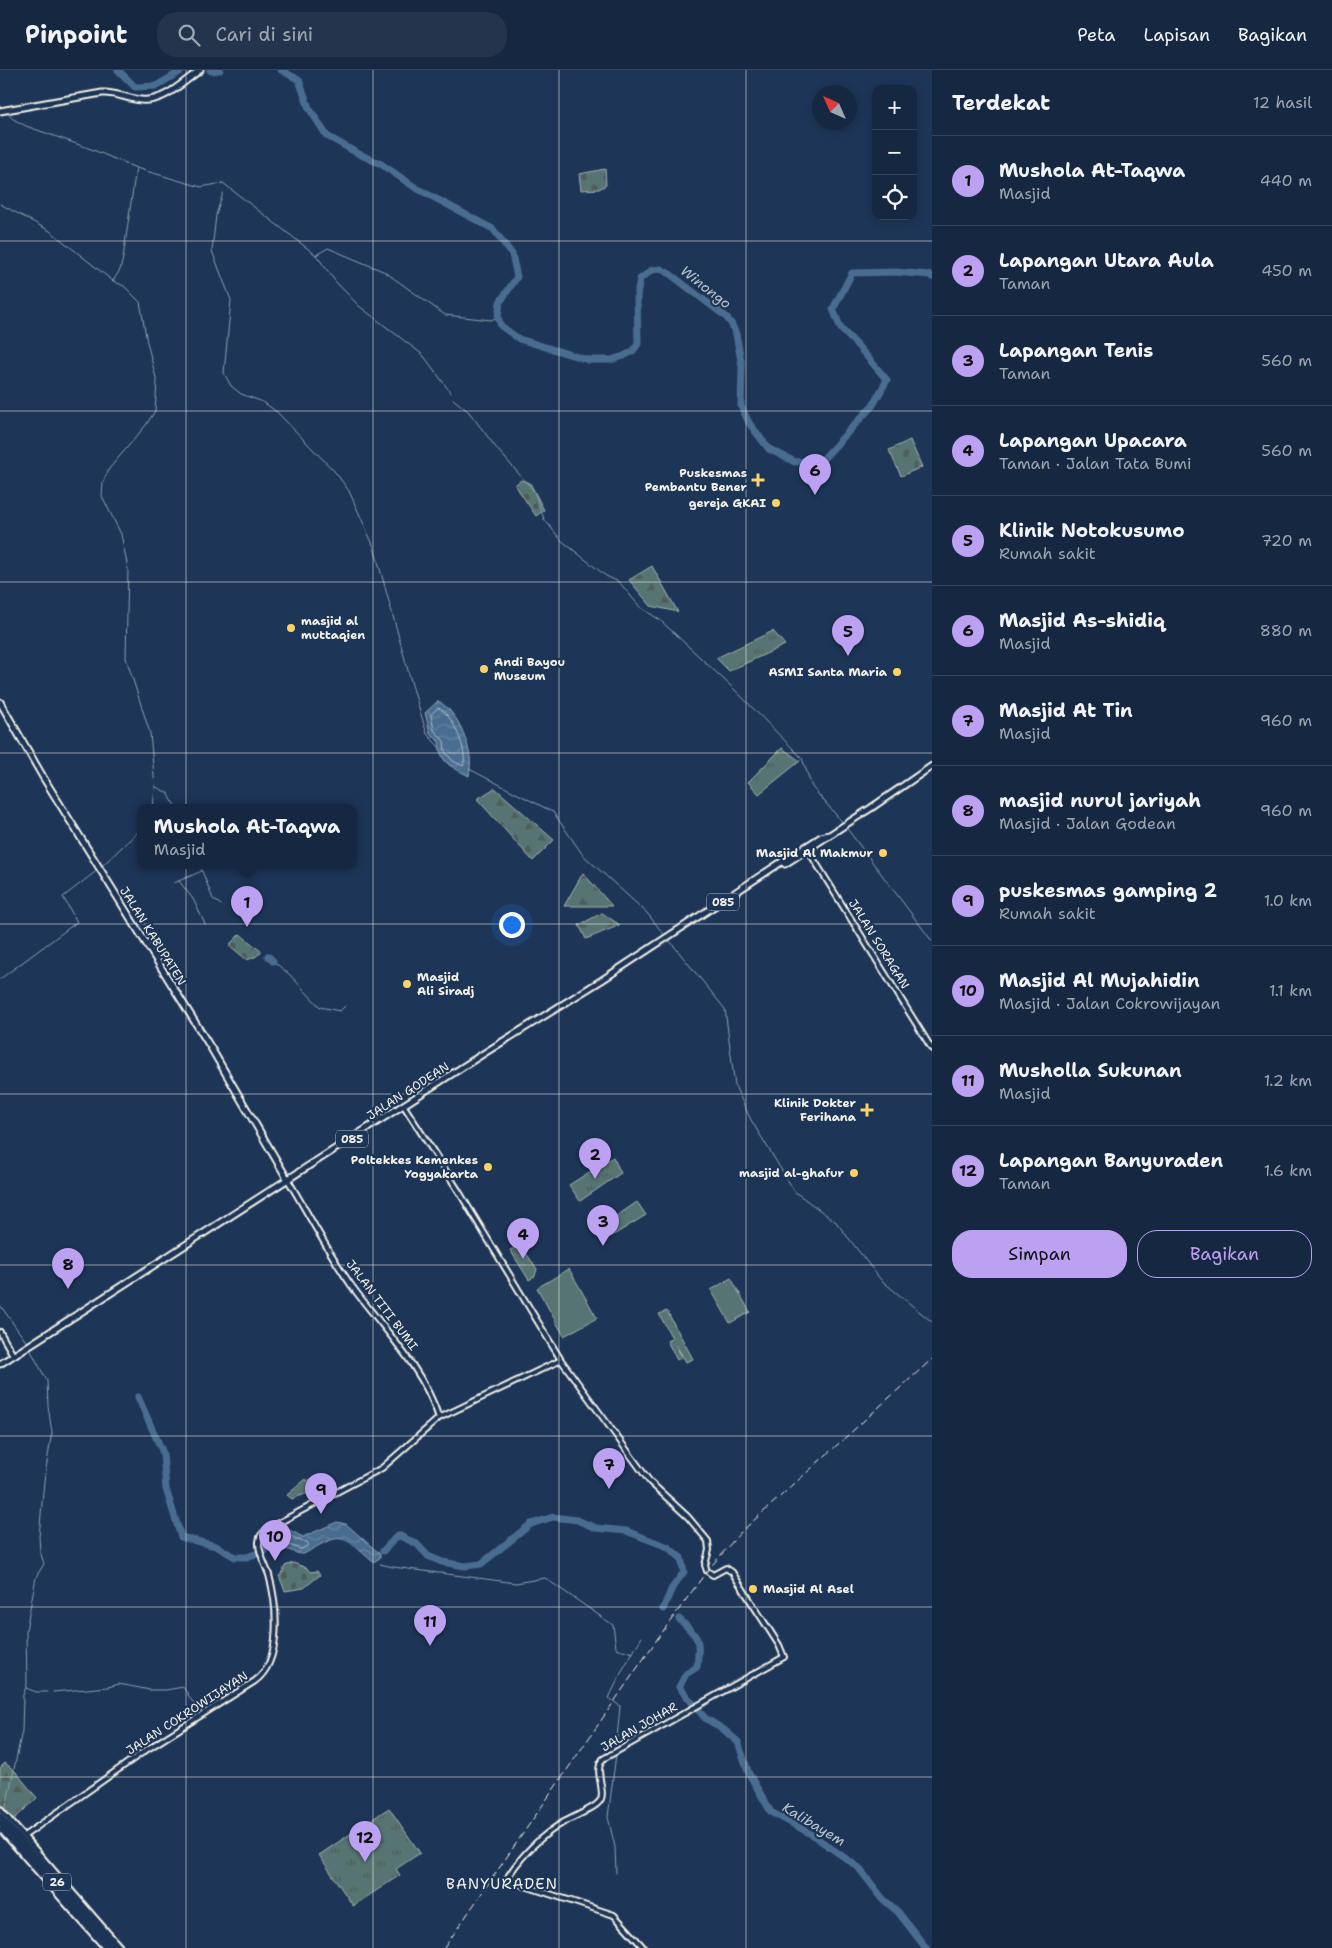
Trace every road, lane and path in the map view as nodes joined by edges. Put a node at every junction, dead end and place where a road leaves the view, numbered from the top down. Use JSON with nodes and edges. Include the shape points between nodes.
{"nodes":[{"id":1,"x":199,"y":70,"type":"edge"},
{"id":2,"x":0,"y":111,"type":"edge"},
{"id":3,"x":0,"y":702,"type":"edge"},
{"id":4,"x":932,"y":766,"type":"edge"},
{"id":5,"x":829,"y":834,"type":"junction"},
{"id":6,"x":808,"y":850,"type":"junction"},
{"id":7,"x":776,"y":867,"type":"junction"},
{"id":8,"x":932,"y":1049,"type":"edge"},
{"id":9,"x":404,"y":1106,"type":"junction"},
{"id":10,"x":288,"y":1180,"type":"junction"},
{"id":11,"x":0,"y":1332,"type":"edge"},
{"id":12,"x":13,"y":1355,"type":"junction"},
{"id":13,"x":561,"y":1360,"type":"junction"},
{"id":14,"x":0,"y":1364,"type":"edge"},
{"id":15,"x":439,"y":1418,"type":"junction"},
{"id":16,"x":0,"y":1809,"type":"edge"},
{"id":17,"x":0,"y":1816,"type":"edge"},
{"id":18,"x":0,"y":1824,"type":"edge"},
{"id":19,"x":0,"y":1829,"type":"edge"},
{"id":20,"x":24,"y":1836,"type":"junction"},
{"id":21,"x":105,"y":1948,"type":"edge"},
{"id":22,"x":115,"y":1948,"type":"edge"},
{"id":23,"x":644,"y":1948,"type":"edge"}],
"edges":[{"from":1,"to":2,"type":"main road","via":[[154,99],[142,100],[102,92]]},
{"from":3,"to":10,"type":"main road","name":"JALAN KABUPATEN"},
{"from":4,"to":5,"type":"main road","number":"085"},
{"from":5,"to":6,"type":"main road","name":"JALAN GODEAN"},
{"from":5,"to":7,"type":"main road","name":"JALAN GODEAN","number":"085"},
{"from":6,"to":7,"type":"main road","name":"JALAN GODEAN"},
{"from":6,"to":8,"type":"street","name":"JALAN SORAGAN"},
{"from":7,"to":9,"type":"main road","name":"JALAN GODEAN","number":"085"},
{"from":9,"to":10,"type":"main road","name":"JALAN GODEAN","number":"085"},
{"from":9,"to":13,"type":"street"},
{"from":10,"to":12,"type":"main road","name":"JALAN GODEAN","number":"085"},
{"from":10,"to":15,"type":"street","name":"JALAN TITI BUMI","via":[[351,1284],[416,1369]]},
{"from":11,"to":12,"type":"street"},
{"from":12,"to":14,"type":"main road","name":"JALAN GODEAN","number":"085"},
{"from":13,"to":15,"type":"street","name":"JALAN COKROWIJAYAN"},
{"from":13,"to":23,"type":"street","name":"JALAN JOHAR","via":[[650,1482],[688,1517],[708,1541],[705,1565],[709,1572],[713,1575],[724,1569],[730,1570],[784,1657],[603,1759],[599,1766],[602,1796],[598,1804],[546,1835],[509,1875],[509,1880],[519,1884],[614,1914]]},
{"from":15,"to":20,"type":"street","name":"JALAN COKROWIJAYAN","via":[[382,1468],[267,1529],[260,1537],[259,1547],[271,1584],[276,1624],[265,1673],[146,1750]]},
{"from":16,"to":20,"type":"street"},
{"from":17,"to":22,"type":"highway","number":"26"},
{"from":18,"to":22,"type":"highway","number":"26"},
{"from":19,"to":21,"type":"street"},
{"from":20,"to":22,"type":"street"}]}
